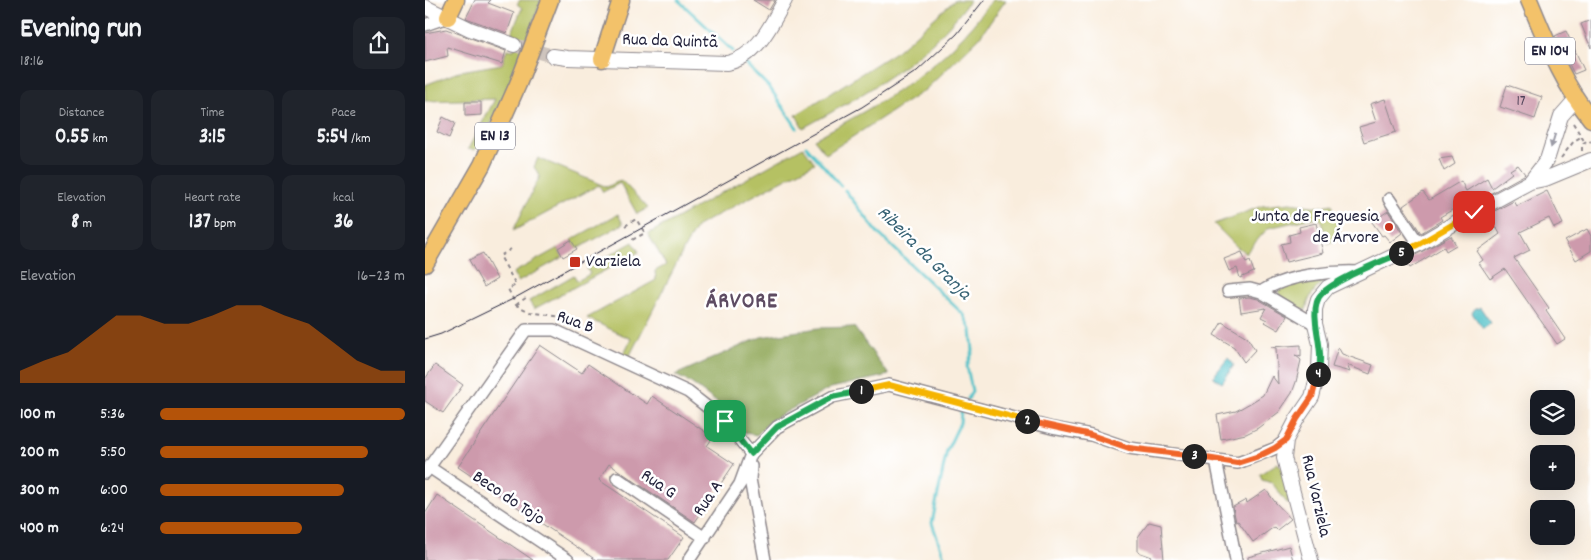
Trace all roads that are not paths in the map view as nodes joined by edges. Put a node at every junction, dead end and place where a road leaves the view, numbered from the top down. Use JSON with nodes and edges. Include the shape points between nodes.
{"nodes":[{"id":1,"x":456,"y":0,"type":"edge"},
{"id":2,"x":550,"y":0,"type":"edge"},
{"id":3,"x":621,"y":0,"type":"edge"},
{"id":4,"x":785,"y":0,"type":"edge"},
{"id":5,"x":1529,"y":0,"type":"edge"},
{"id":6,"x":425,"y":7,"type":"edge"},
{"id":7,"x":448,"y":17,"type":"junction"},
{"id":8,"x":425,"y":25,"type":"edge"},
{"id":9,"x":514,"y":45,"type":"tunnel mouth"},
{"id":10,"x":553,"y":56,"type":"tunnel mouth"},
{"id":11,"x":602,"y":59,"type":"junction"},
{"id":12,"x":1575,"y":99,"type":"junction"},
{"id":13,"x":1591,"y":119,"type":"edge"},
{"id":14,"x":1591,"y":160,"type":"edge"},
{"id":15,"x":1531,"y":182,"type":"junction"},
{"id":16,"x":1389,"y":199,"type":"dead end"},
{"id":17,"x":1419,"y":244,"type":"junction"},
{"id":18,"x":425,"y":264,"type":"edge"},
{"id":19,"x":1361,"y":272,"type":"junction"},
{"id":20,"x":1228,"y":292,"type":"dead end"},
{"id":21,"x":1261,"y":292,"type":"junction"},
{"id":22,"x":1315,"y":324,"type":"junction"},
{"id":23,"x":1286,"y":440,"type":"junction"},
{"id":24,"x":751,"y":454,"type":"junction"},
{"id":25,"x":1216,"y":460,"type":"junction"},
{"id":26,"x":427,"y":470,"type":"edge"},
{"id":27,"x":617,"y":478,"type":"dead end"},
{"id":28,"x":705,"y":538,"type":"junction"},
{"id":29,"x":568,"y":560,"type":"edge"},
{"id":30,"x":689,"y":560,"type":"edge"},
{"id":31,"x":765,"y":560,"type":"edge"},
{"id":32,"x":1236,"y":560,"type":"edge"},
{"id":33,"x":1311,"y":560,"type":"edge"}],
"edges":[{"from":1,"to":7,"type":"main road"},
{"from":2,"to":18,"type":"main road","number":"EN 13","via":[[519,84],[482,165]]},
{"from":3,"to":11,"type":"main road"},
{"from":4,"to":11,"type":"street","name":"Rua da Quintã","via":[[751,51],[737,61]]},
{"from":5,"to":12,"type":"main road","number":"EN 104","via":[[1554,61]]},
{"from":6,"to":7,"type":"street"},
{"from":7,"to":8,"type":"street"},
{"from":7,"to":9,"type":"street"},
{"from":10,"to":11,"type":"street","name":"Rua da Quintã"},
{"from":12,"to":13,"type":"main road","number":"EN 104"},
{"from":12,"to":15,"type":"street","one_way":true,"via":[[1561,116],[1547,160]]},
{"from":14,"to":15,"type":"street"},
{"from":15,"to":17,"type":"street"},
{"from":16,"to":17,"type":"street"},
{"from":17,"to":19,"type":"street"},
{"from":19,"to":21,"type":"street","via":[[1319,274],[1281,283]]},
{"from":19,"to":22,"type":"street","via":[[1328,287],[1318,299]]},
{"from":20,"to":21,"type":"street","via":[[1250,289]]},
{"from":21,"to":22,"type":"street"},
{"from":22,"to":23,"type":"street","via":[[1320,344],[1319,370],[1312,397]]},
{"from":23,"to":25,"type":"street","via":[[1259,456],[1237,463]]},
{"from":23,"to":33,"type":"street","name":"Rua Varziela","via":[[1284,458]]},
{"from":24,"to":25,"type":"street","via":[[777,427],[832,397],[889,385],[1052,428],[1091,435],[1129,448]]},
{"from":24,"to":26,"type":"street","name":"Rua B","via":[[725,421],[688,392],[554,330],[526,330]]},
{"from":24,"to":28,"type":"street","name":"Rua A","via":[[740,484]]},
{"from":24,"to":31,"type":"street","via":[[750,479]]},
{"from":25,"to":32,"type":"street"},
{"from":26,"to":29,"type":"street","name":"Beco do Tojo"},
{"from":27,"to":28,"type":"street","name":"Rua G"},
{"from":28,"to":30,"type":"street","name":"Rua A"}]}
